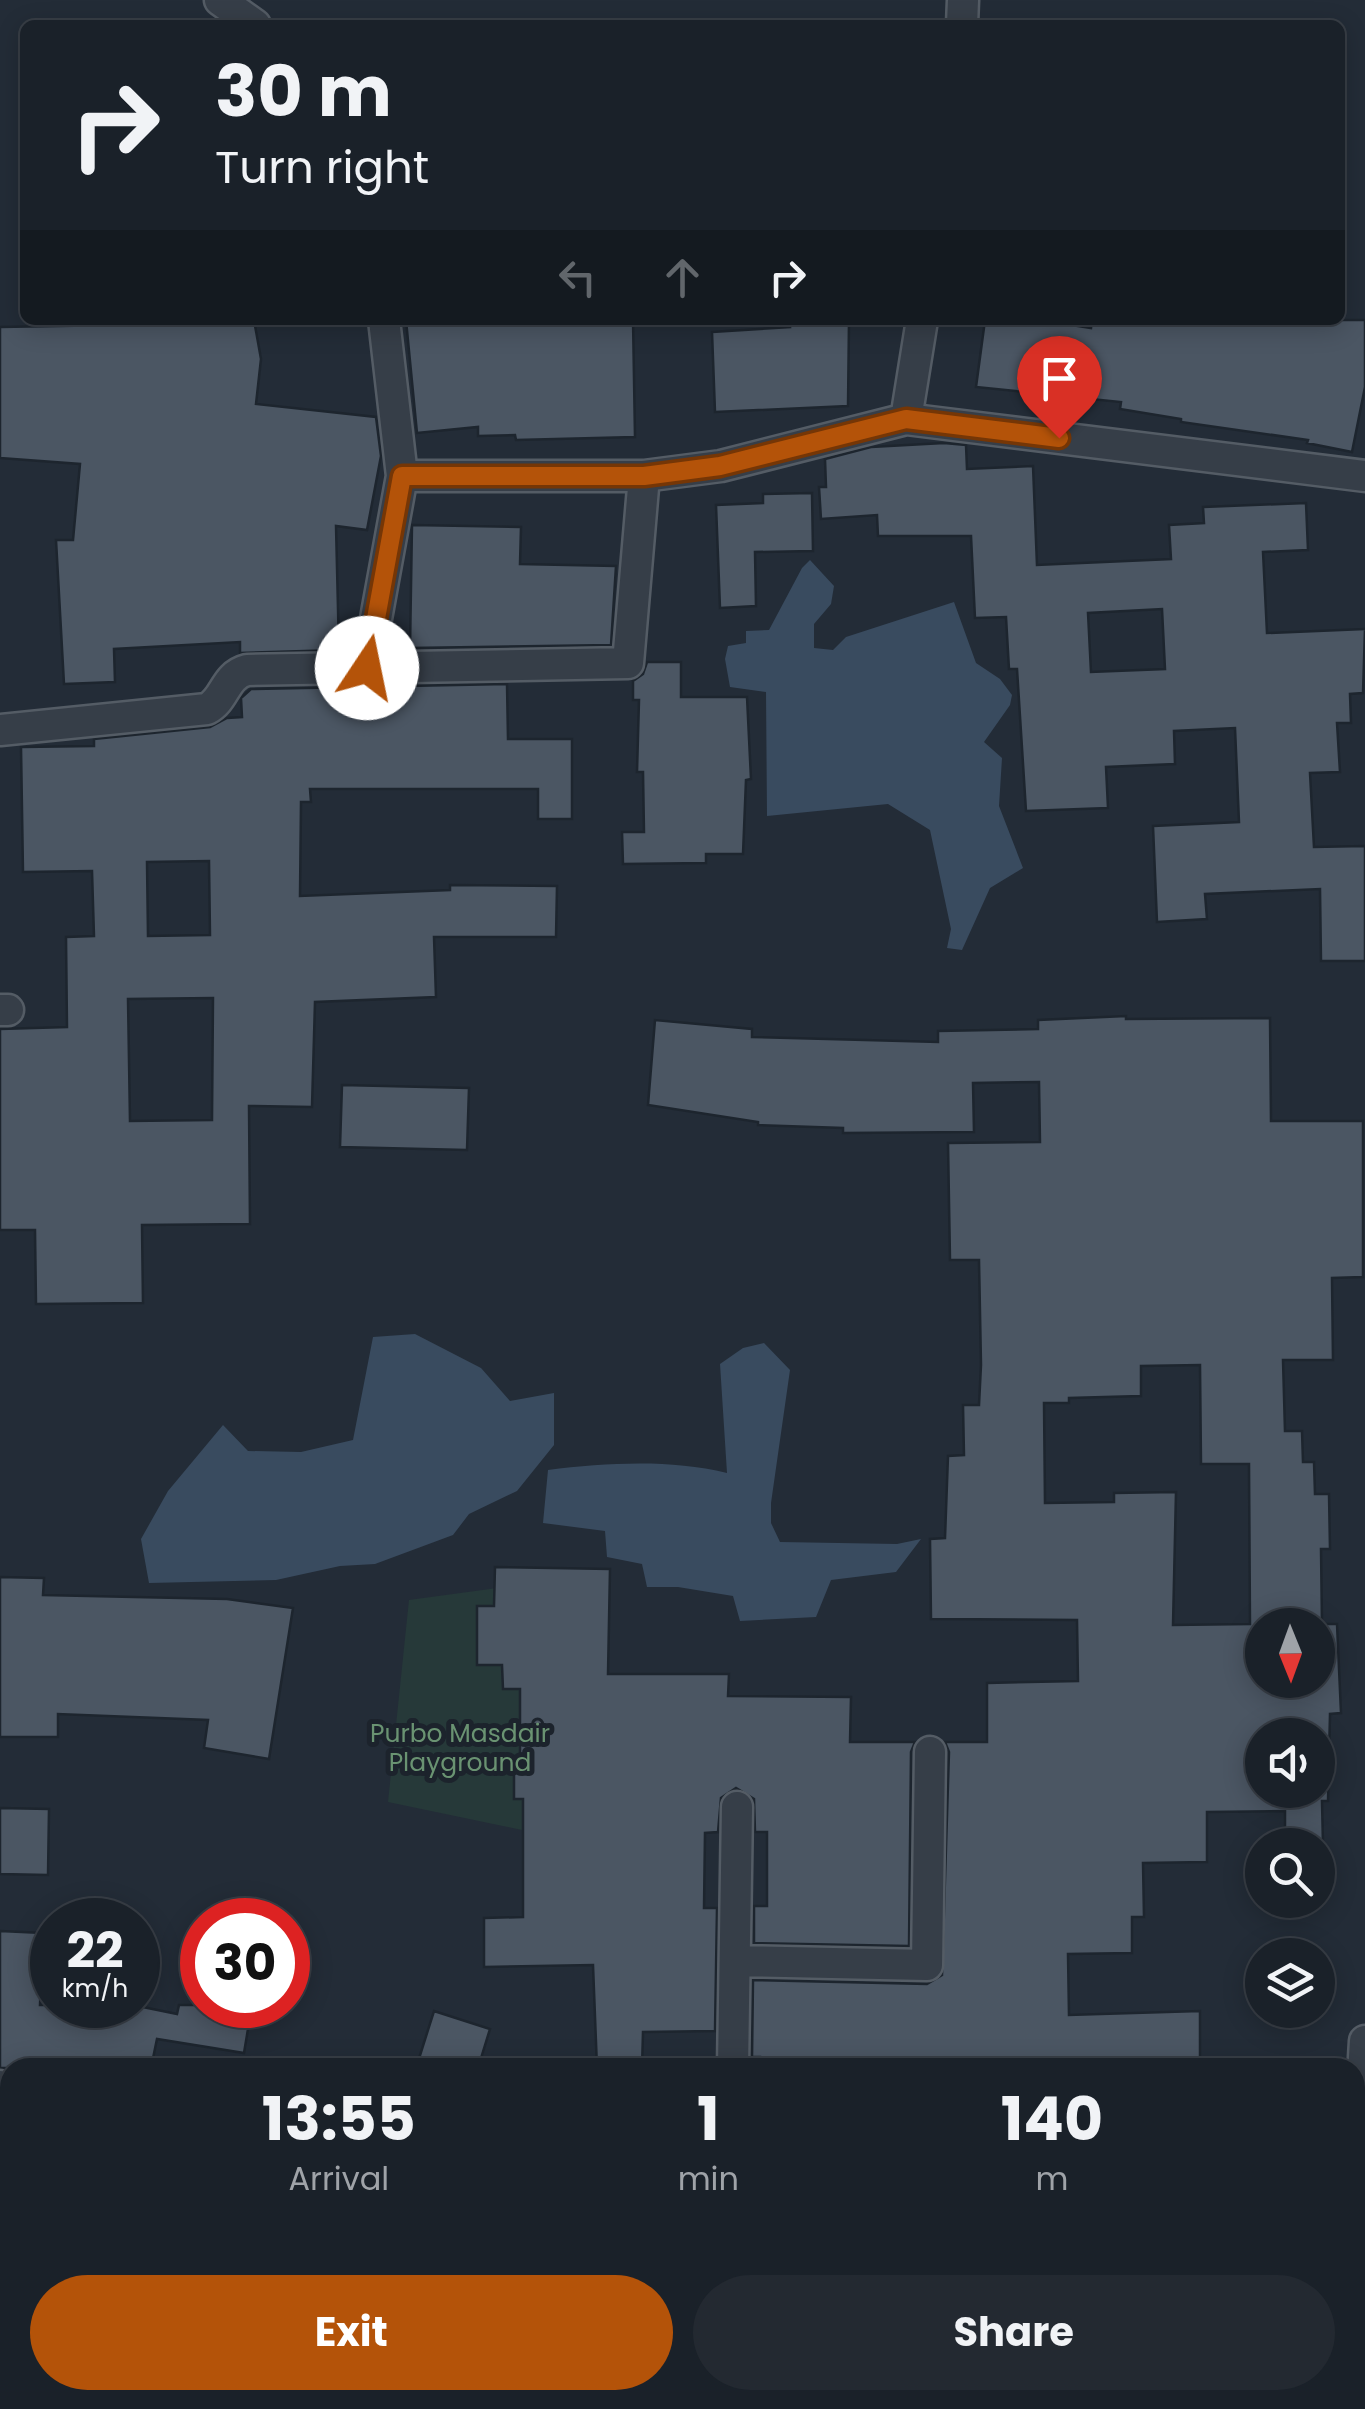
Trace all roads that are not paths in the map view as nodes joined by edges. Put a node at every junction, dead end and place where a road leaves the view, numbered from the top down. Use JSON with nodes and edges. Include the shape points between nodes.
{"nodes":[{"id":1,"x":220,"y":0,"type":"edge"},
{"id":2,"x":248,"y":20,"type":"edge"},
{"id":3,"x":385,"y":325,"type":"edge"},
{"id":4,"x":921,"y":325,"type":"edge"},
{"id":5,"x":906,"y":419,"type":"junction"},
{"id":6,"x":402,"y":476,"type":"junction"},
{"id":7,"x":644,"y":476,"type":"junction"},
{"id":8,"x":1365,"y":476,"type":"edge"},
{"id":9,"x":367,"y":668,"type":"junction"},
{"id":10,"x":0,"y":730,"type":"edge"},
{"id":11,"x":930,"y":1752,"type":"dead end"},
{"id":12,"x":737,"y":1807,"type":"dead end"},
{"id":13,"x":735,"y":1961,"type":"junction"},
{"id":14,"x":733,"y":2058,"type":"edge"}],
"edges":[{"from":1,"to":2,"type":"street"},
{"from":3,"to":6,"type":"street"},
{"from":4,"to":5,"type":"street"},
{"from":5,"to":7,"type":"street","via":[[720,466]]},
{"from":5,"to":8,"type":"street"},
{"from":6,"to":7,"type":"street"},
{"from":6,"to":9,"type":"street"},
{"from":7,"to":9,"type":"street","via":[[628,663]]},
{"from":9,"to":10,"type":"street","via":[[247,670],[230,678],[207,709]]},
{"from":11,"to":13,"type":"street","via":[[927,1965]]},
{"from":12,"to":13,"type":"street"},
{"from":13,"to":14,"type":"street"}]}
